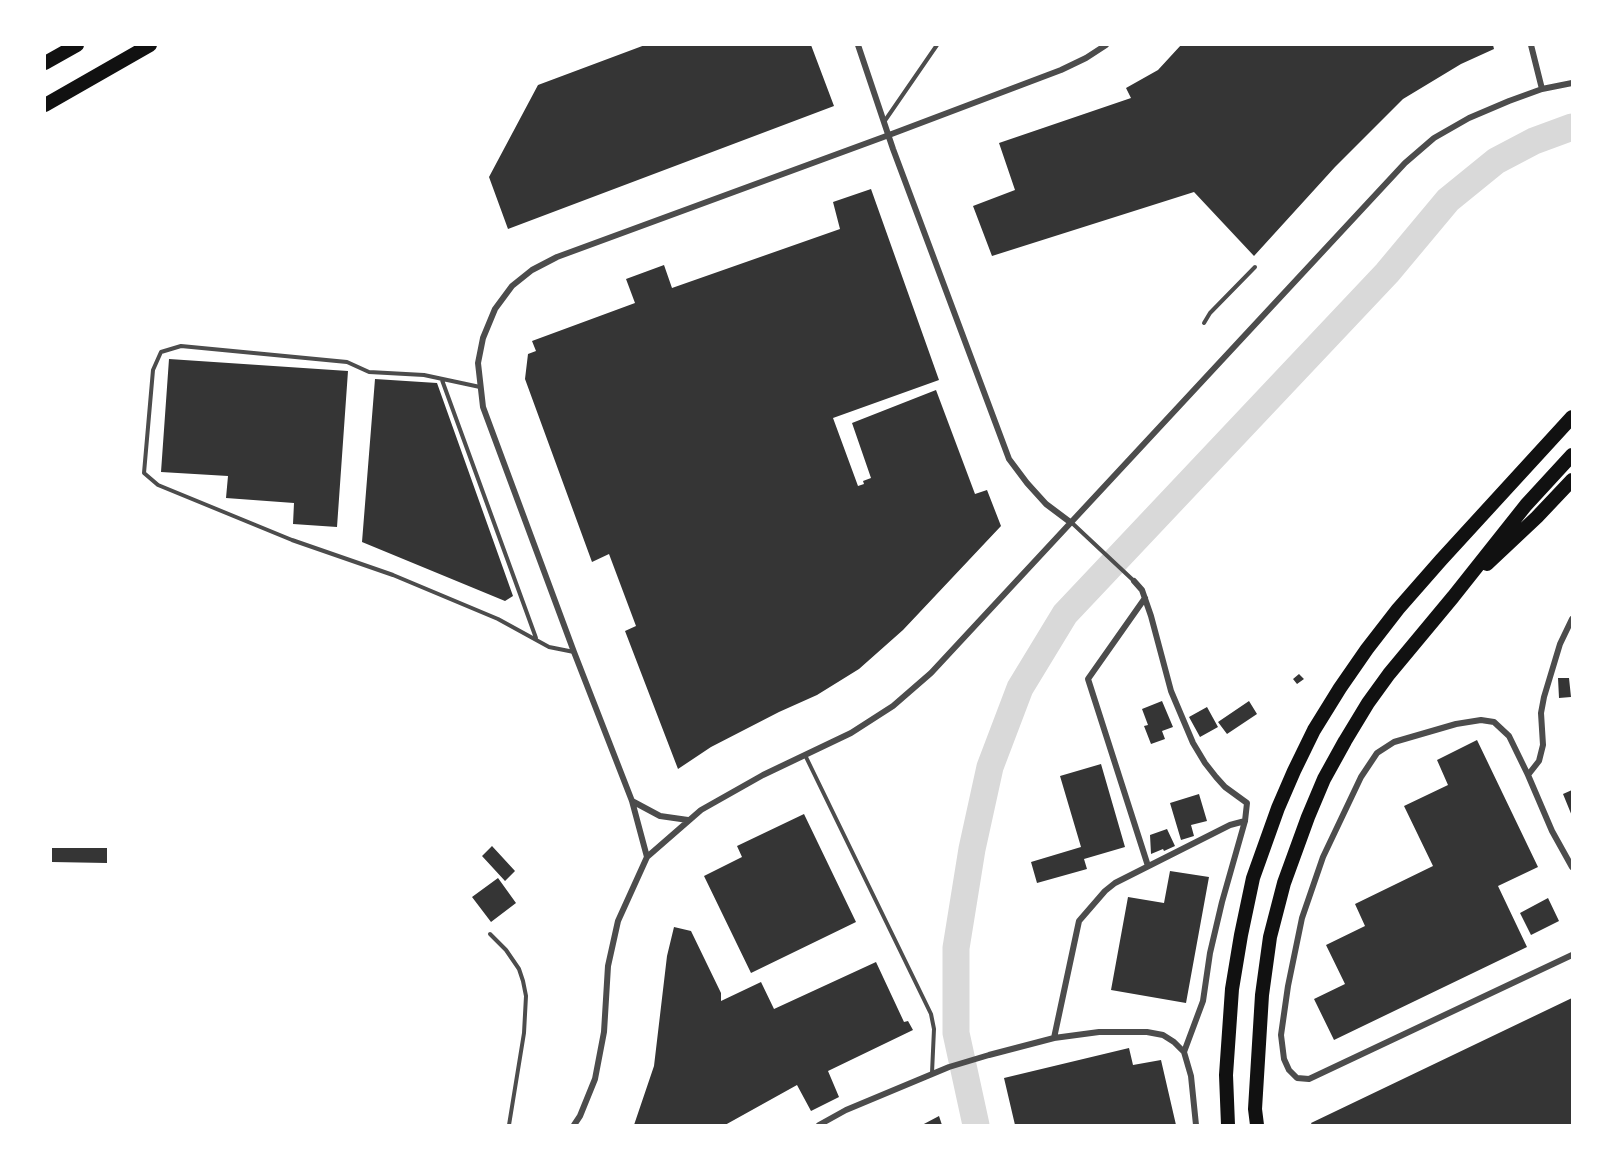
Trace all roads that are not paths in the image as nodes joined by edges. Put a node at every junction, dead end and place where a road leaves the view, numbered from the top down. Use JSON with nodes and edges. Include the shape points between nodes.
{"nodes":[{"id":1,"x":76,"y":45,"type":"edge"},
{"id":2,"x":150,"y":45,"type":"edge"},
{"id":3,"x":858,"y":45,"type":"edge"},
{"id":4,"x":937,"y":45,"type":"edge"},
{"id":5,"x":1106,"y":45,"type":"edge"},
{"id":6,"x":1531,"y":45,"type":"edge"},
{"id":7,"x":45,"y":63,"type":"edge"},
{"id":8,"x":1572,"y":83,"type":"edge"},
{"id":9,"x":1542,"y":89,"type":"junction"},
{"id":10,"x":45,"y":105,"type":"edge"},
{"id":11,"x":884,"y":122,"type":"junction"},
{"id":12,"x":889,"y":135,"type":"junction"},
{"id":13,"x":1255,"y":267,"type":"dead end"},
{"id":14,"x":1204,"y":323,"type":"dead end"},
{"id":15,"x":442,"y":380,"type":"junction"},
{"id":16,"x":480,"y":387,"type":"junction"},
{"id":17,"x":1572,"y":417,"type":"edge"},
{"id":18,"x":1572,"y":454,"type":"edge"},
{"id":19,"x":1572,"y":480,"type":"edge"},
{"id":20,"x":1070,"y":522,"type":"junction"},
{"id":21,"x":1134,"y":581,"type":"joint"},
{"id":22,"x":1453,"y":597,"type":"junction"},
{"id":23,"x":1145,"y":598,"type":"junction"},
{"id":24,"x":1572,"y":619,"type":"edge"},
{"id":25,"x":536,"y":639,"type":"junction"},
{"id":26,"x":574,"y":652,"type":"junction"},
{"id":27,"x":805,"y":755,"type":"junction"},
{"id":28,"x":1528,"y":775,"type":"junction"},
{"id":29,"x":632,"y":801,"type":"junction"},
{"id":30,"x":688,"y":820,"type":"junction"},
{"id":31,"x":1245,"y":821,"type":"junction"},
{"id":32,"x":647,"y":857,"type":"junction"},
{"id":33,"x":1570,"y":858,"type":"edge"},
{"id":34,"x":1148,"y":866,"type":"junction"},
{"id":35,"x":1572,"y":867,"type":"edge"},
{"id":36,"x":490,"y":934,"type":"dead end"},
{"id":37,"x":1572,"y":955,"type":"edge"},
{"id":38,"x":1054,"y":1038,"type":"junction"},
{"id":39,"x":1184,"y":1052,"type":"junction"},
{"id":40,"x":932,"y":1074,"type":"junction"},
{"id":41,"x":509,"y":1125,"type":"edge"},
{"id":42,"x":574,"y":1125,"type":"edge"},
{"id":43,"x":819,"y":1125,"type":"edge"},
{"id":44,"x":1196,"y":1125,"type":"edge"},
{"id":45,"x":1228,"y":1125,"type":"edge"},
{"id":46,"x":1257,"y":1125,"type":"edge"}],
"edges":[{"from":1,"to":7,"type":"highway"},
{"from":2,"to":10,"type":"highway"},
{"from":3,"to":11,"type":"street"},
{"from":4,"to":11,"type":"lane"},
{"from":5,"to":12,"type":"street","via":[[1061,70]]},
{"from":6,"to":9,"type":"street"},
{"from":8,"to":9,"type":"street"},
{"from":9,"to":20,"type":"street","via":[[1469,118],[1434,138],[1405,163]]},
{"from":11,"to":12,"type":"street"},
{"from":12,"to":16,"type":"street","via":[[568,253],[532,270],[512,286],[488,322],[478,363]]},
{"from":12,"to":20,"type":"street","via":[[1009,459],[1046,504]]},
{"from":13,"to":14,"type":"lane"},
{"from":15,"to":16,"type":"lane"},
{"from":15,"to":25,"type":"lane"},
{"from":15,"to":25,"type":"lane","via":[[424,375],[369,372],[347,363],[181,346],[161,352],[153,370],[144,473],[158,485],[292,540],[393,575]]},
{"from":16,"to":26,"type":"street","via":[[483,407]]},
{"from":17,"to":45,"type":"highway","via":[[1398,609],[1340,688],[1294,771],[1253,878],[1241,934],[1232,989],[1226,1075]]},
{"from":18,"to":22,"type":"highway"},
{"from":19,"to":22,"type":"highway"},
{"from":20,"to":21,"type":"lane"},
{"from":20,"to":27,"type":"street","via":[[931,673],[851,733]]},
{"from":21,"to":23,"type":"street"},
{"from":22,"to":46,"type":"highway","via":[[1368,703],[1324,779],[1308,817],[1270,937],[1262,995]]},
{"from":23,"to":31,"type":"street","via":[[1184,725],[1216,777],[1247,803]]},
{"from":23,"to":34,"type":"street","via":[[1088,679]]},
{"from":24,"to":28,"type":"street","via":[[1544,698],[1544,746]]},
{"from":25,"to":26,"type":"lane","via":[[549,647]]},
{"from":26,"to":29,"type":"street"},
{"from":27,"to":30,"type":"street"},
{"from":27,"to":40,"type":"lane","via":[[931,1014]]},
{"from":28,"to":33,"type":"street","via":[[1552,831]]},
{"from":28,"to":37,"type":"street","via":[[1509,736],[1494,722],[1481,720],[1394,742],[1377,753],[1361,777],[1323,857],[1302,918],[1281,1035],[1284,1059],[1297,1078],[1310,1079]]},
{"from":29,"to":30,"type":"street","via":[[660,816]]},
{"from":29,"to":32,"type":"street"},
{"from":30,"to":32,"type":"street"},
{"from":31,"to":34,"type":"street"},
{"from":31,"to":39,"type":"street","via":[[1210,953],[1203,1001]]},
{"from":32,"to":42,"type":"street","via":[[618,921],[608,966],[604,1032],[595,1079]]},
{"from":33,"to":35,"type":"street"},
{"from":34,"to":38,"type":"street","via":[[1115,883],[1079,921]]},
{"from":36,"to":41,"type":"lane","via":[[519,969],[526,996]]},
{"from":38,"to":39,"type":"street","via":[[1099,1032],[1147,1032],[1163,1035]]},
{"from":38,"to":40,"type":"street"},
{"from":39,"to":44,"type":"street","via":[[1191,1076]]},
{"from":40,"to":43,"type":"street"}]}
